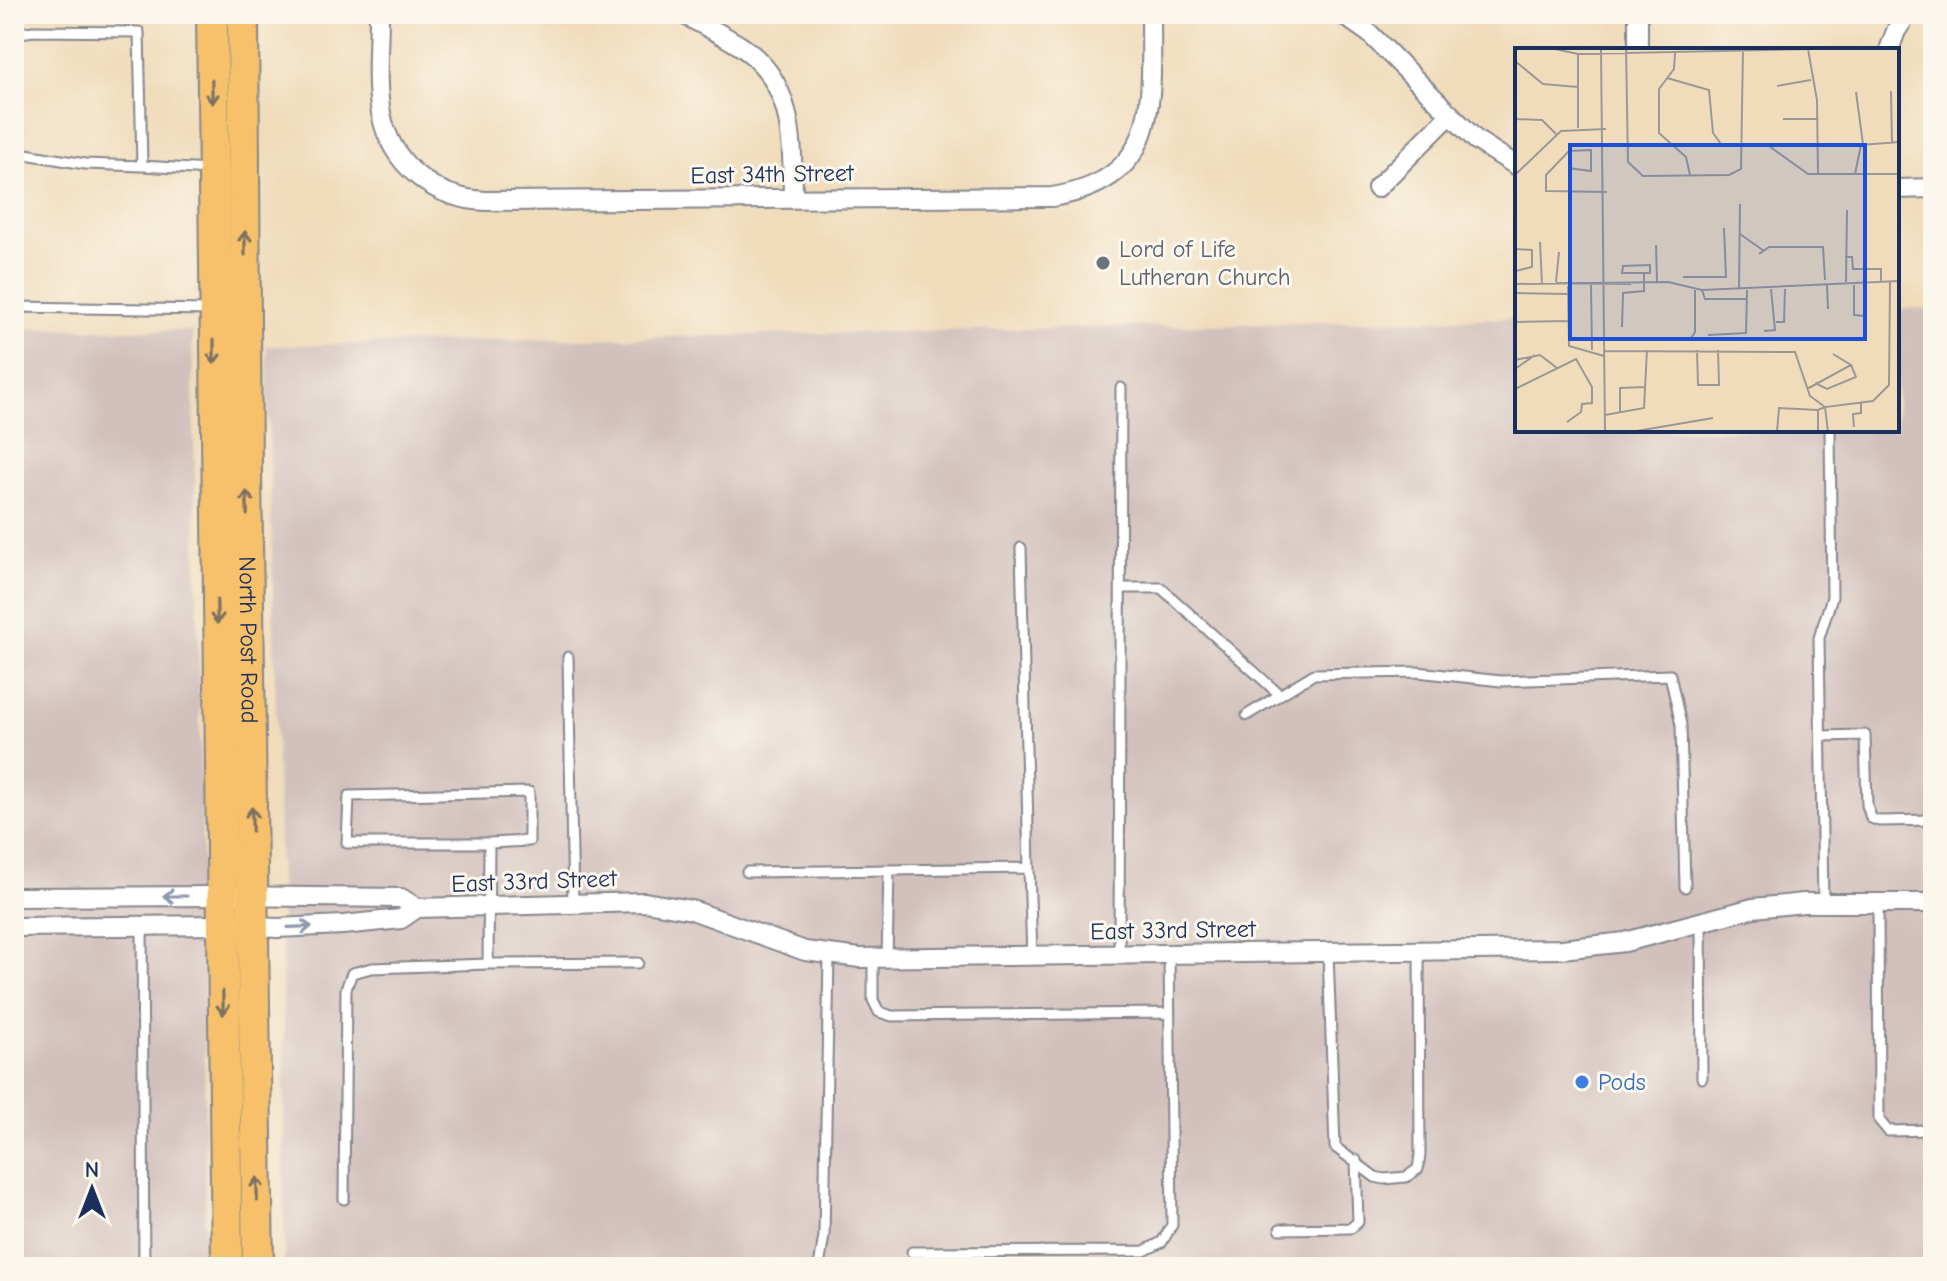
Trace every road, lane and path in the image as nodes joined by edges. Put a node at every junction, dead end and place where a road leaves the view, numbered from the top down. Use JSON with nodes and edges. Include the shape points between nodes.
{"nodes":[{"id":1,"x":212,"y":14,"type":"edge"},
{"id":2,"x":243,"y":14,"type":"edge"},
{"id":3,"x":379,"y":14,"type":"edge"},
{"id":4,"x":683,"y":14,"type":"edge"},
{"id":5,"x":1151,"y":14,"type":"edge"},
{"id":6,"x":1342,"y":14,"type":"edge"},
{"id":7,"x":1638,"y":14,"type":"edge"},
{"id":8,"x":1907,"y":14,"type":"edge"},
{"id":9,"x":14,"y":34,"type":"edge"},
{"id":10,"x":1638,"y":48,"type":"edge"},
{"id":11,"x":1890,"y":48,"type":"edge"},
{"id":12,"x":1450,"y":115,"type":"junction"},
{"id":13,"x":14,"y":152,"type":"edge"},
{"id":14,"x":1515,"y":165,"type":"edge"},
{"id":15,"x":142,"y":166,"type":"junction"},
{"id":16,"x":213,"y":171,"type":"junction"},
{"id":17,"x":1377,"y":188,"type":"dead end"},
{"id":18,"x":1933,"y":188,"type":"edge"},
{"id":19,"x":1899,"y":189,"type":"edge"},
{"id":20,"x":793,"y":198,"type":"junction"},
{"id":21,"x":14,"y":307,"type":"edge"},
{"id":22,"x":214,"y":310,"type":"junction"},
{"id":23,"x":245,"y":310,"type":"junction"},
{"id":24,"x":1121,"y":388,"type":"dead end"},
{"id":25,"x":1830,"y":432,"type":"edge"},
{"id":26,"x":1021,"y":548,"type":"dead end"},
{"id":27,"x":1121,"y":588,"type":"junction"},
{"id":28,"x":568,"y":657,"type":"dead end"},
{"id":29,"x":1280,"y":695,"type":"junction"},
{"id":30,"x":1247,"y":715,"type":"dead end"},
{"id":31,"x":1821,"y":736,"type":"junction"},
{"id":32,"x":1933,"y":820,"type":"edge"},
{"id":33,"x":489,"y":843,"type":"junction"},
{"id":34,"x":1029,"y":868,"type":"junction"},
{"id":35,"x":889,"y":870,"type":"junction"},
{"id":36,"x":747,"y":872,"type":"dead end"},
{"id":37,"x":1685,"y":887,"type":"dead end"},
{"id":38,"x":14,"y":897,"type":"edge"},
{"id":39,"x":253,"y":897,"type":"junction"},
{"id":40,"x":1823,"y":903,"type":"junction"},
{"id":41,"x":1878,"y":903,"type":"junction"},
{"id":42,"x":1933,"y":903,"type":"edge"},
{"id":43,"x":573,"y":904,"type":"junction"},
{"id":44,"x":489,"y":906,"type":"junction"},
{"id":45,"x":417,"y":908,"type":"junction"},
{"id":46,"x":222,"y":910,"type":"junction"},
{"id":47,"x":1701,"y":920,"type":"junction"},
{"id":48,"x":142,"y":926,"type":"junction"},
{"id":49,"x":14,"y":927,"type":"edge"},
{"id":50,"x":254,"y":927,"type":"junction"},
{"id":51,"x":1419,"y":950,"type":"junction"},
{"id":52,"x":1328,"y":952,"type":"junction"},
{"id":53,"x":1169,"y":954,"type":"junction"},
{"id":54,"x":829,"y":955,"type":"junction"},
{"id":55,"x":1119,"y":955,"type":"junction"},
{"id":56,"x":1032,"y":956,"type":"junction"},
{"id":57,"x":880,"y":958,"type":"junction"},
{"id":58,"x":638,"y":963,"type":"dead end"},
{"id":59,"x":488,"y":964,"type":"junction"},
{"id":60,"x":1169,"y":1013,"type":"junction"},
{"id":61,"x":1702,"y":1078,"type":"dead end"},
{"id":62,"x":1933,"y":1130,"type":"edge"},
{"id":63,"x":1356,"y":1160,"type":"junction"},
{"id":64,"x":344,"y":1199,"type":"dead end"},
{"id":65,"x":1280,"y":1229,"type":"dead end"},
{"id":66,"x":912,"y":1252,"type":"dead end"},
{"id":67,"x":144,"y":1267,"type":"edge"},
{"id":68,"x":227,"y":1267,"type":"edge"},
{"id":69,"x":258,"y":1267,"type":"edge"},
{"id":70,"x":819,"y":1267,"type":"edge"}],
"edges":[{"from":1,"to":16,"type":"main road","name":"North Post Road","one_way":true},
{"from":23,"to":2,"type":"main road","name":"North Post Road","one_way":true},
{"from":3,"to":20,"type":"street","name":"East 34th Street","via":[[382,117],[393,148],[413,172],[447,194],[478,201]]},
{"from":4,"to":20,"type":"street","via":[[743,48],[774,81],[791,124]]},
{"from":5,"to":20,"type":"street","name":"East 34th Street","via":[[1150,111],[1139,143],[1127,160],[1090,189],[1052,197]]},
{"from":6,"to":12,"type":"street","via":[[1369,33]]},
{"from":7,"to":10,"type":"street"},
{"from":8,"to":11,"type":"street"},
{"from":9,"to":15,"type":"lane","via":[[139,32]]},
{"from":12,"to":14,"type":"street","via":[[1476,140]]},
{"from":12,"to":17,"type":"street"},
{"from":13,"to":15,"type":"lane","via":[[85,164]]},
{"from":15,"to":16,"type":"lane"},
{"from":16,"to":22,"type":"main road","name":"North Post Road"},
{"from":18,"to":19,"type":"street"},
{"from":21,"to":22,"type":"lane"},
{"from":22,"to":23,"type":"lane"},
{"from":22,"to":46,"type":"main road","name":"North Post Road","one_way":true},
{"from":39,"to":23,"type":"main road","name":"North Post Road","one_way":true},
{"from":24,"to":27,"type":"lane"},
{"from":25,"to":31,"type":"lane","via":[[1832,597],[1819,638]]},
{"from":26,"to":34,"type":"lane"},
{"from":27,"to":29,"type":"lane","via":[[1161,588]]},
{"from":27,"to":55,"type":"lane"},
{"from":28,"to":43,"type":"lane"},
{"from":29,"to":30,"type":"lane"},
{"from":29,"to":37,"type":"lane","via":[[1314,674],[1417,672],[1501,681],[1670,675],[1681,725]]},
{"from":31,"to":32,"type":"lane","via":[[1865,735],[1871,818]]},
{"from":31,"to":40,"type":"lane"},
{"from":33,"to":33,"type":"lane","via":[[347,843],[349,796],[529,792],[529,841]]},
{"from":33,"to":44,"type":"lane"},
{"from":34,"to":35,"type":"lane"},
{"from":34,"to":56,"type":"lane"},
{"from":35,"to":36,"type":"lane"},
{"from":35,"to":57,"type":"lane"},
{"from":46,"to":38,"type":"street","name":"East 33rd Street","one_way":true},
{"from":39,"to":45,"type":"street","name":"East 33rd Street","via":[[401,898]]},
{"from":39,"to":46,"type":"street","name":"East 33rd Street"},
{"from":39,"to":50,"type":"main road","name":"North Post Road"},
{"from":40,"to":41,"type":"street","name":"East 33rd Street"},
{"from":40,"to":47,"type":"street","name":"East 33rd Street","via":[[1753,908]]},
{"from":41,"to":42,"type":"street","name":"East 33rd Street"},
{"from":41,"to":62,"type":"lane","via":[[1879,1120],[1888,1131]]},
{"from":43,"to":44,"type":"street","name":"East 33rd Street"},
{"from":43,"to":54,"type":"street","name":"East 33rd Street","via":[[645,902],[692,910],[770,940]]},
{"from":44,"to":45,"type":"street","name":"East 33rd Street"},
{"from":44,"to":59,"type":"lane"},
{"from":50,"to":45,"type":"street","name":"East 33rd Street","one_way":true,"via":[[401,919]]},
{"from":46,"to":48,"type":"street","name":"East 33rd Street"},
{"from":46,"to":50,"type":"street","name":"East 33rd Street"},
{"from":46,"to":68,"type":"main road","name":"North Post Road","one_way":true},
{"from":47,"to":51,"type":"street","name":"East 33rd Street","via":[[1594,947]]},
{"from":47,"to":61,"type":"lane"},
{"from":48,"to":49,"type":"street","name":"East 33rd Street"},
{"from":48,"to":67,"type":"lane"},
{"from":69,"to":50,"type":"main road","name":"North Post Road","one_way":true},
{"from":51,"to":52,"type":"street","name":"East 33rd Street"},
{"from":51,"to":63,"type":"lane","via":[[1418,1169],[1406,1177],[1384,1179]]},
{"from":52,"to":53,"type":"street","name":"East 33rd Street"},
{"from":52,"to":63,"type":"lane","via":[[1335,1147]]},
{"from":53,"to":55,"type":"street","name":"East 33rd Street"},
{"from":53,"to":60,"type":"lane"},
{"from":54,"to":57,"type":"street","name":"East 33rd Street"},
{"from":54,"to":70,"type":"lane","via":[[824,1236]]},
{"from":55,"to":56,"type":"street","name":"East 33rd Street"},
{"from":56,"to":57,"type":"street","name":"East 33rd Street"},
{"from":57,"to":60,"type":"lane","via":[[873,1000],[879,1012],[892,1016]]},
{"from":58,"to":59,"type":"lane"},
{"from":59,"to":64,"type":"lane","via":[[352,973],[346,989]]},
{"from":60,"to":66,"type":"lane","via":[[1172,1225],[1162,1242],[1144,1251]]},
{"from":63,"to":65,"type":"lane","via":[[1358,1222],[1351,1228]]}]}
